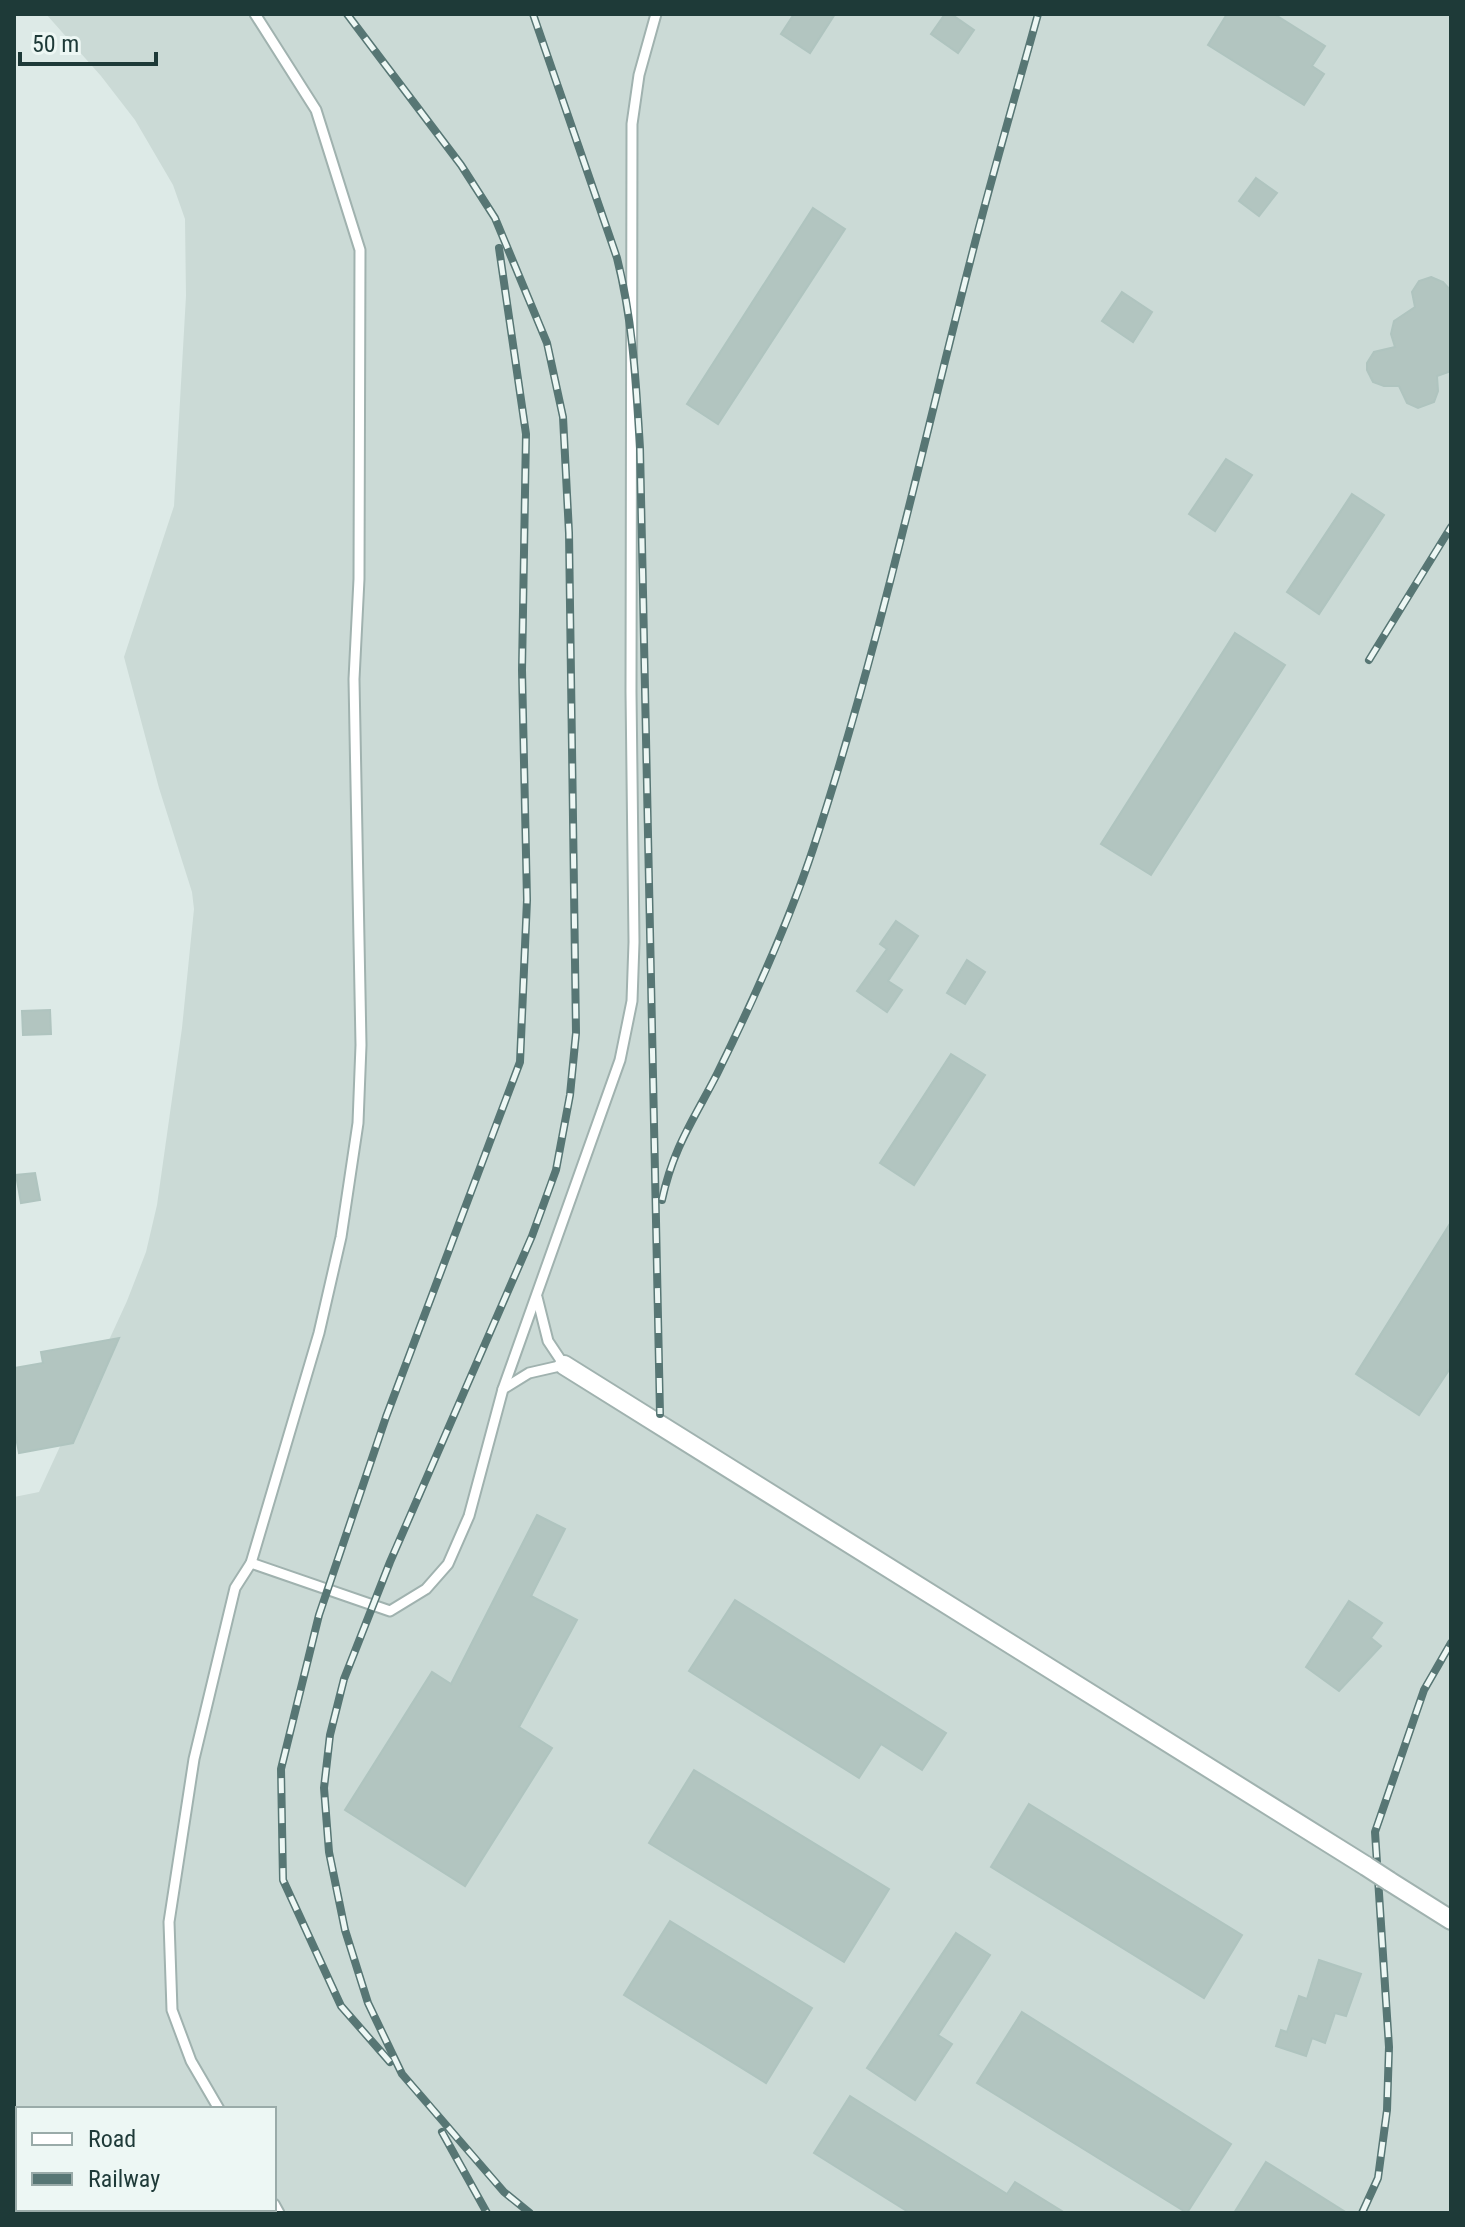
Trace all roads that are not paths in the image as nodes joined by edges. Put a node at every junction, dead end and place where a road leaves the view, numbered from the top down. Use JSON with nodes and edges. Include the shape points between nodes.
{"nodes":[{"id":1,"x":255,"y":14,"type":"edge"},
{"id":2,"x":656,"y":14,"type":"edge"},
{"id":3,"x":536,"y":1294,"type":"junction"},
{"id":4,"x":564,"y":1365,"type":"junction"},
{"id":5,"x":503,"y":1389,"type":"junction"},
{"id":6,"x":251,"y":1563,"type":"junction"},
{"id":7,"x":1451,"y":1920,"type":"edge"},
{"id":8,"x":218,"y":2107,"type":"edge"}],
"edges":[{"from":1,"to":6,"type":"lane","via":[[316,110],[360,250],[354,679],[361,1045],[358,1123],[341,1237],[319,1333]]},
{"from":2,"to":3,"type":"lane","via":[[632,124],[632,1001],[620,1060]]},
{"from":3,"to":4,"type":"lane","via":[[548,1341]]},
{"from":3,"to":5,"type":"lane"},
{"from":4,"to":5,"type":"lane","via":[[529,1373]]},
{"from":4,"to":7,"type":"street","bridge":true},
{"from":5,"to":6,"type":"lane","via":[[469,1516],[448,1564],[408,1602],[390,1611]]},
{"from":6,"to":8,"type":"lane","via":[[235,1588],[194,1759],[169,1922],[172,2010],[191,2061]]}]}
